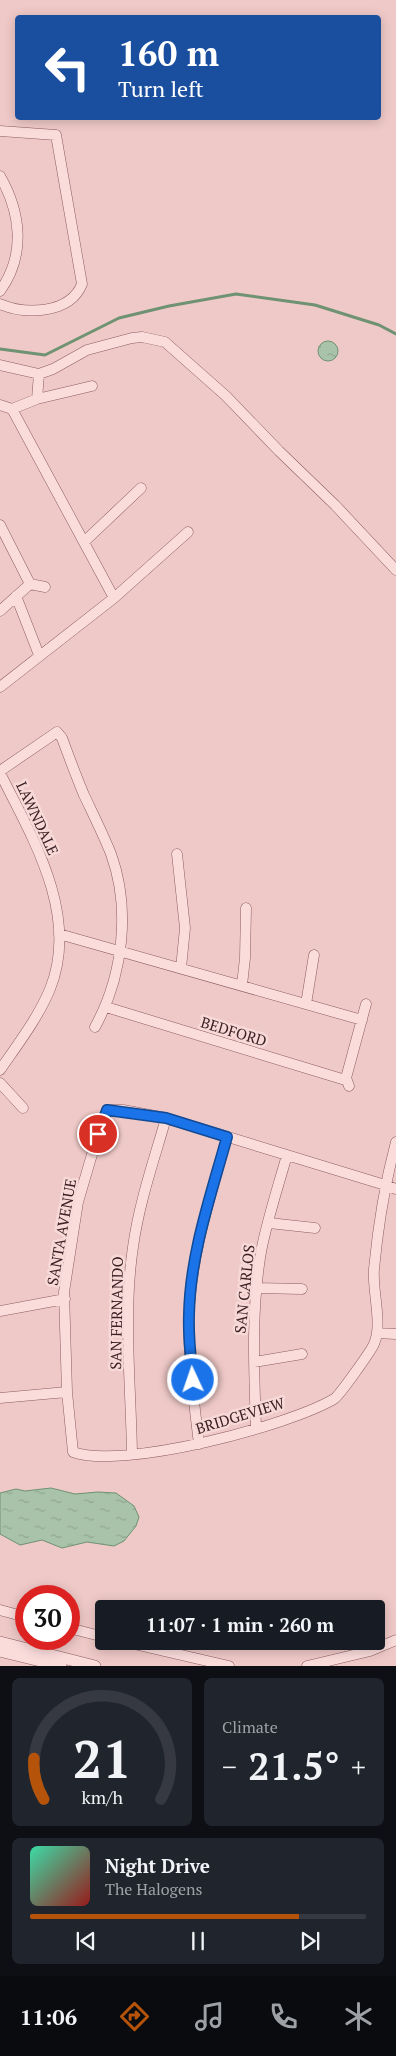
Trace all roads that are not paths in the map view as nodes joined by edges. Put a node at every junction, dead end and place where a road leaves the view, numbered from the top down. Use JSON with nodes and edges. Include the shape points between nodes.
{"nodes":[{"id":1,"x":0,"y":131,"type":"edge"},
{"id":2,"x":0,"y":176,"type":"edge"},
{"id":3,"x":0,"y":290,"type":"edge"},
{"id":4,"x":0,"y":304,"type":"edge"},
{"id":5,"x":0,"y":366,"type":"edge"},
{"id":6,"x":38,"y":374,"type":"junction"},
{"id":7,"x":92,"y":386,"type":"dead end"},
{"id":8,"x":37,"y":399,"type":"junction"},
{"id":9,"x":0,"y":405,"type":"edge"},
{"id":10,"x":12,"y":409,"type":"junction"},
{"id":11,"x":141,"y":488,"type":"dead end"},
{"id":12,"x":0,"y":525,"type":"edge"},
{"id":13,"x":188,"y":532,"type":"dead end"},
{"id":14,"x":84,"y":541,"type":"junction"},
{"id":15,"x":396,"y":570,"type":"edge"},
{"id":16,"x":30,"y":584,"type":"junction"},
{"id":17,"x":45,"y":587,"type":"dead end"},
{"id":18,"x":16,"y":596,"type":"junction"},
{"id":19,"x":114,"y":598,"type":"junction"},
{"id":20,"x":0,"y":611,"type":"edge"},
{"id":21,"x":39,"y":655,"type":"junction"},
{"id":22,"x":0,"y":688,"type":"edge"},
{"id":23,"x":0,"y":772,"type":"edge"},
{"id":24,"x":177,"y":854,"type":"dead end"},
{"id":25,"x":246,"y":908,"type":"dead end"},
{"id":26,"x":59,"y":934,"type":"junction"},
{"id":27,"x":120,"y":951,"type":"junction"},
{"id":28,"x":314,"y":955,"type":"dead end"},
{"id":29,"x":181,"y":968,"type":"junction"},
{"id":30,"x":242,"y":985,"type":"junction"},
{"id":31,"x":306,"y":1004,"type":"junction"},
{"id":32,"x":366,"y":1004,"type":"dead end"},
{"id":33,"x":106,"y":1007,"type":"junction"},
{"id":34,"x":362,"y":1020,"type":"junction"},
{"id":35,"x":95,"y":1027,"type":"dead end"},
{"id":36,"x":0,"y":1070,"type":"edge"},
{"id":37,"x":0,"y":1083,"type":"edge"},
{"id":38,"x":23,"y":1108,"type":"dead end"},
{"id":39,"x":166,"y":1118,"type":"junction"},
{"id":40,"x":227,"y":1137,"type":"junction"},
{"id":41,"x":396,"y":1142,"type":"edge"},
{"id":42,"x":287,"y":1155,"type":"junction"},
{"id":43,"x":385,"y":1185,"type":"junction"},
{"id":44,"x":396,"y":1189,"type":"edge"},
{"id":45,"x":269,"y":1223,"type":"junction"},
{"id":46,"x":315,"y":1228,"type":"dead end"},
{"id":47,"x":256,"y":1288,"type":"junction"},
{"id":48,"x":302,"y":1289,"type":"dead end"},
{"id":49,"x":65,"y":1296,"type":"junction"},
{"id":50,"x":0,"y":1304,"type":"edge"},
{"id":51,"x":0,"y":1311,"type":"edge"},
{"id":52,"x":377,"y":1333,"type":"junction"},
{"id":53,"x":396,"y":1334,"type":"edge"},
{"id":54,"x":302,"y":1354,"type":"dead end"},
{"id":55,"x":254,"y":1362,"type":"junction"},
{"id":56,"x":67,"y":1392,"type":"junction"},
{"id":57,"x":0,"y":1398,"type":"edge"},
{"id":58,"x":256,"y":1428,"type":"junction"},
{"id":59,"x":199,"y":1444,"type":"junction"},
{"id":60,"x":73,"y":1452,"type":"joint"},
{"id":61,"x":132,"y":1454,"type":"junction"},
{"id":62,"x":0,"y":1610,"type":"edge"},
{"id":63,"x":15,"y":1614,"type":"edge"},
{"id":64,"x":80,"y":1631,"type":"edge"},
{"id":65,"x":95,"y":1635,"type":"edge"},
{"id":66,"x":396,"y":1640,"type":"edge"},
{"id":67,"x":0,"y":1642,"type":"edge"},
{"id":68,"x":160,"y":1650,"type":"edge"},
{"id":69,"x":0,"y":1651,"type":"edge"},
{"id":70,"x":61,"y":1666,"type":"edge"},
{"id":71,"x":95,"y":1666,"type":"edge"},
{"id":72,"x":229,"y":1666,"type":"edge"},
{"id":73,"x":308,"y":1666,"type":"edge"},
{"id":74,"x":312,"y":1666,"type":"edge"}],
"edges":[{"from":1,"to":4,"type":"street","via":[[56,135],[82,284],[73,300],[42,311],[11,309]]},
{"from":2,"to":3,"type":"street","via":[[19,236],[17,256]]},
{"from":5,"to":6,"type":"street"},
{"from":6,"to":8,"type":"street"},
{"from":6,"to":15,"type":"street","via":[[87,350],[132,338],[165,342],[226,396]]},
{"from":7,"to":8,"type":"street"},
{"from":8,"to":10,"type":"street"},
{"from":9,"to":10,"type":"street"},
{"from":10,"to":14,"type":"street"},
{"from":11,"to":14,"type":"street"},
{"from":12,"to":16,"type":"street"},
{"from":13,"to":19,"type":"street"},
{"from":14,"to":19,"type":"street"},
{"from":16,"to":17,"type":"street"},
{"from":16,"to":18,"type":"street"},
{"from":18,"to":20,"type":"street"},
{"from":18,"to":21,"type":"street"},
{"from":19,"to":21,"type":"street"},
{"from":21,"to":22,"type":"street"},
{"from":23,"to":26,"type":"street","name":"LAWNDALE","via":[[40,851],[53,893]]},
{"from":23,"to":27,"type":"street","via":[[58,732],[111,855],[120,900]]},
{"from":24,"to":29,"type":"street","via":[[185,928]]},
{"from":25,"to":30,"type":"street"},
{"from":26,"to":27,"type":"street"},
{"from":26,"to":36,"type":"street","name":"LAWNDALE","via":[[50,988],[24,1036]]},
{"from":27,"to":29,"type":"street"},
{"from":27,"to":33,"type":"street"},
{"from":28,"to":31,"type":"street"},
{"from":29,"to":30,"type":"street"},
{"from":30,"to":31,"type":"street"},
{"from":31,"to":34,"type":"street"},
{"from":32,"to":34,"type":"street"},
{"from":33,"to":34,"type":"street","name":"BEDFORD","via":[[348,1082]]},
{"from":33,"to":35,"type":"street"},
{"from":37,"to":38,"type":"street"},
{"from":39,"to":40,"type":"street"},
{"from":39,"to":49,"type":"street","name":"SANTA AVENUE","via":[[107,1110],[78,1202]]},
{"from":39,"to":61,"type":"street","name":"SAN FERNANDO","via":[[132,1249]]},
{"from":40,"to":42,"type":"street"},
{"from":40,"to":59,"type":"street","via":[[200,1232],[191,1288],[189,1316]]},
{"from":41,"to":43,"type":"street"},
{"from":42,"to":43,"type":"street"},
{"from":42,"to":45,"type":"street","name":"SAN CARLOS"},
{"from":43,"to":44,"type":"street"},
{"from":43,"to":52,"type":"street","via":[[374,1270]]},
{"from":45,"to":46,"type":"street"},
{"from":45,"to":47,"type":"street","name":"SAN CARLOS"},
{"from":47,"to":48,"type":"street"},
{"from":47,"to":55,"type":"street","name":"SAN CARLOS"},
{"from":49,"to":50,"type":"street"},
{"from":49,"to":51,"type":"street"},
{"from":49,"to":56,"type":"street","name":"SANTA AVENUE"},
{"from":52,"to":53,"type":"street"},
{"from":52,"to":58,"type":"street","name":"BRIDGEVIEW","via":[[374,1344],[336,1398]]},
{"from":54,"to":55,"type":"street"},
{"from":55,"to":58,"type":"street","name":"SAN CARLOS"},
{"from":56,"to":57,"type":"street"},
{"from":56,"to":60,"type":"street","name":"SANTA AVENUE"},
{"from":58,"to":59,"type":"street","name":"BRIDGEVIEW"},
{"from":59,"to":61,"type":"street","name":"BRIDGEVIEW"},
{"from":60,"to":61,"type":"street","name":"BRIDGEVIEW","via":[[85,1456]]},
{"from":62,"to":63,"type":"street"},
{"from":64,"to":65,"type":"street"},
{"from":66,"to":74,"type":"street","via":[[370,1651]]},
{"from":67,"to":71,"type":"street"},
{"from":68,"to":72,"type":"street"},
{"from":69,"to":70,"type":"street"},
{"from":73,"to":74,"type":"street"}]}
